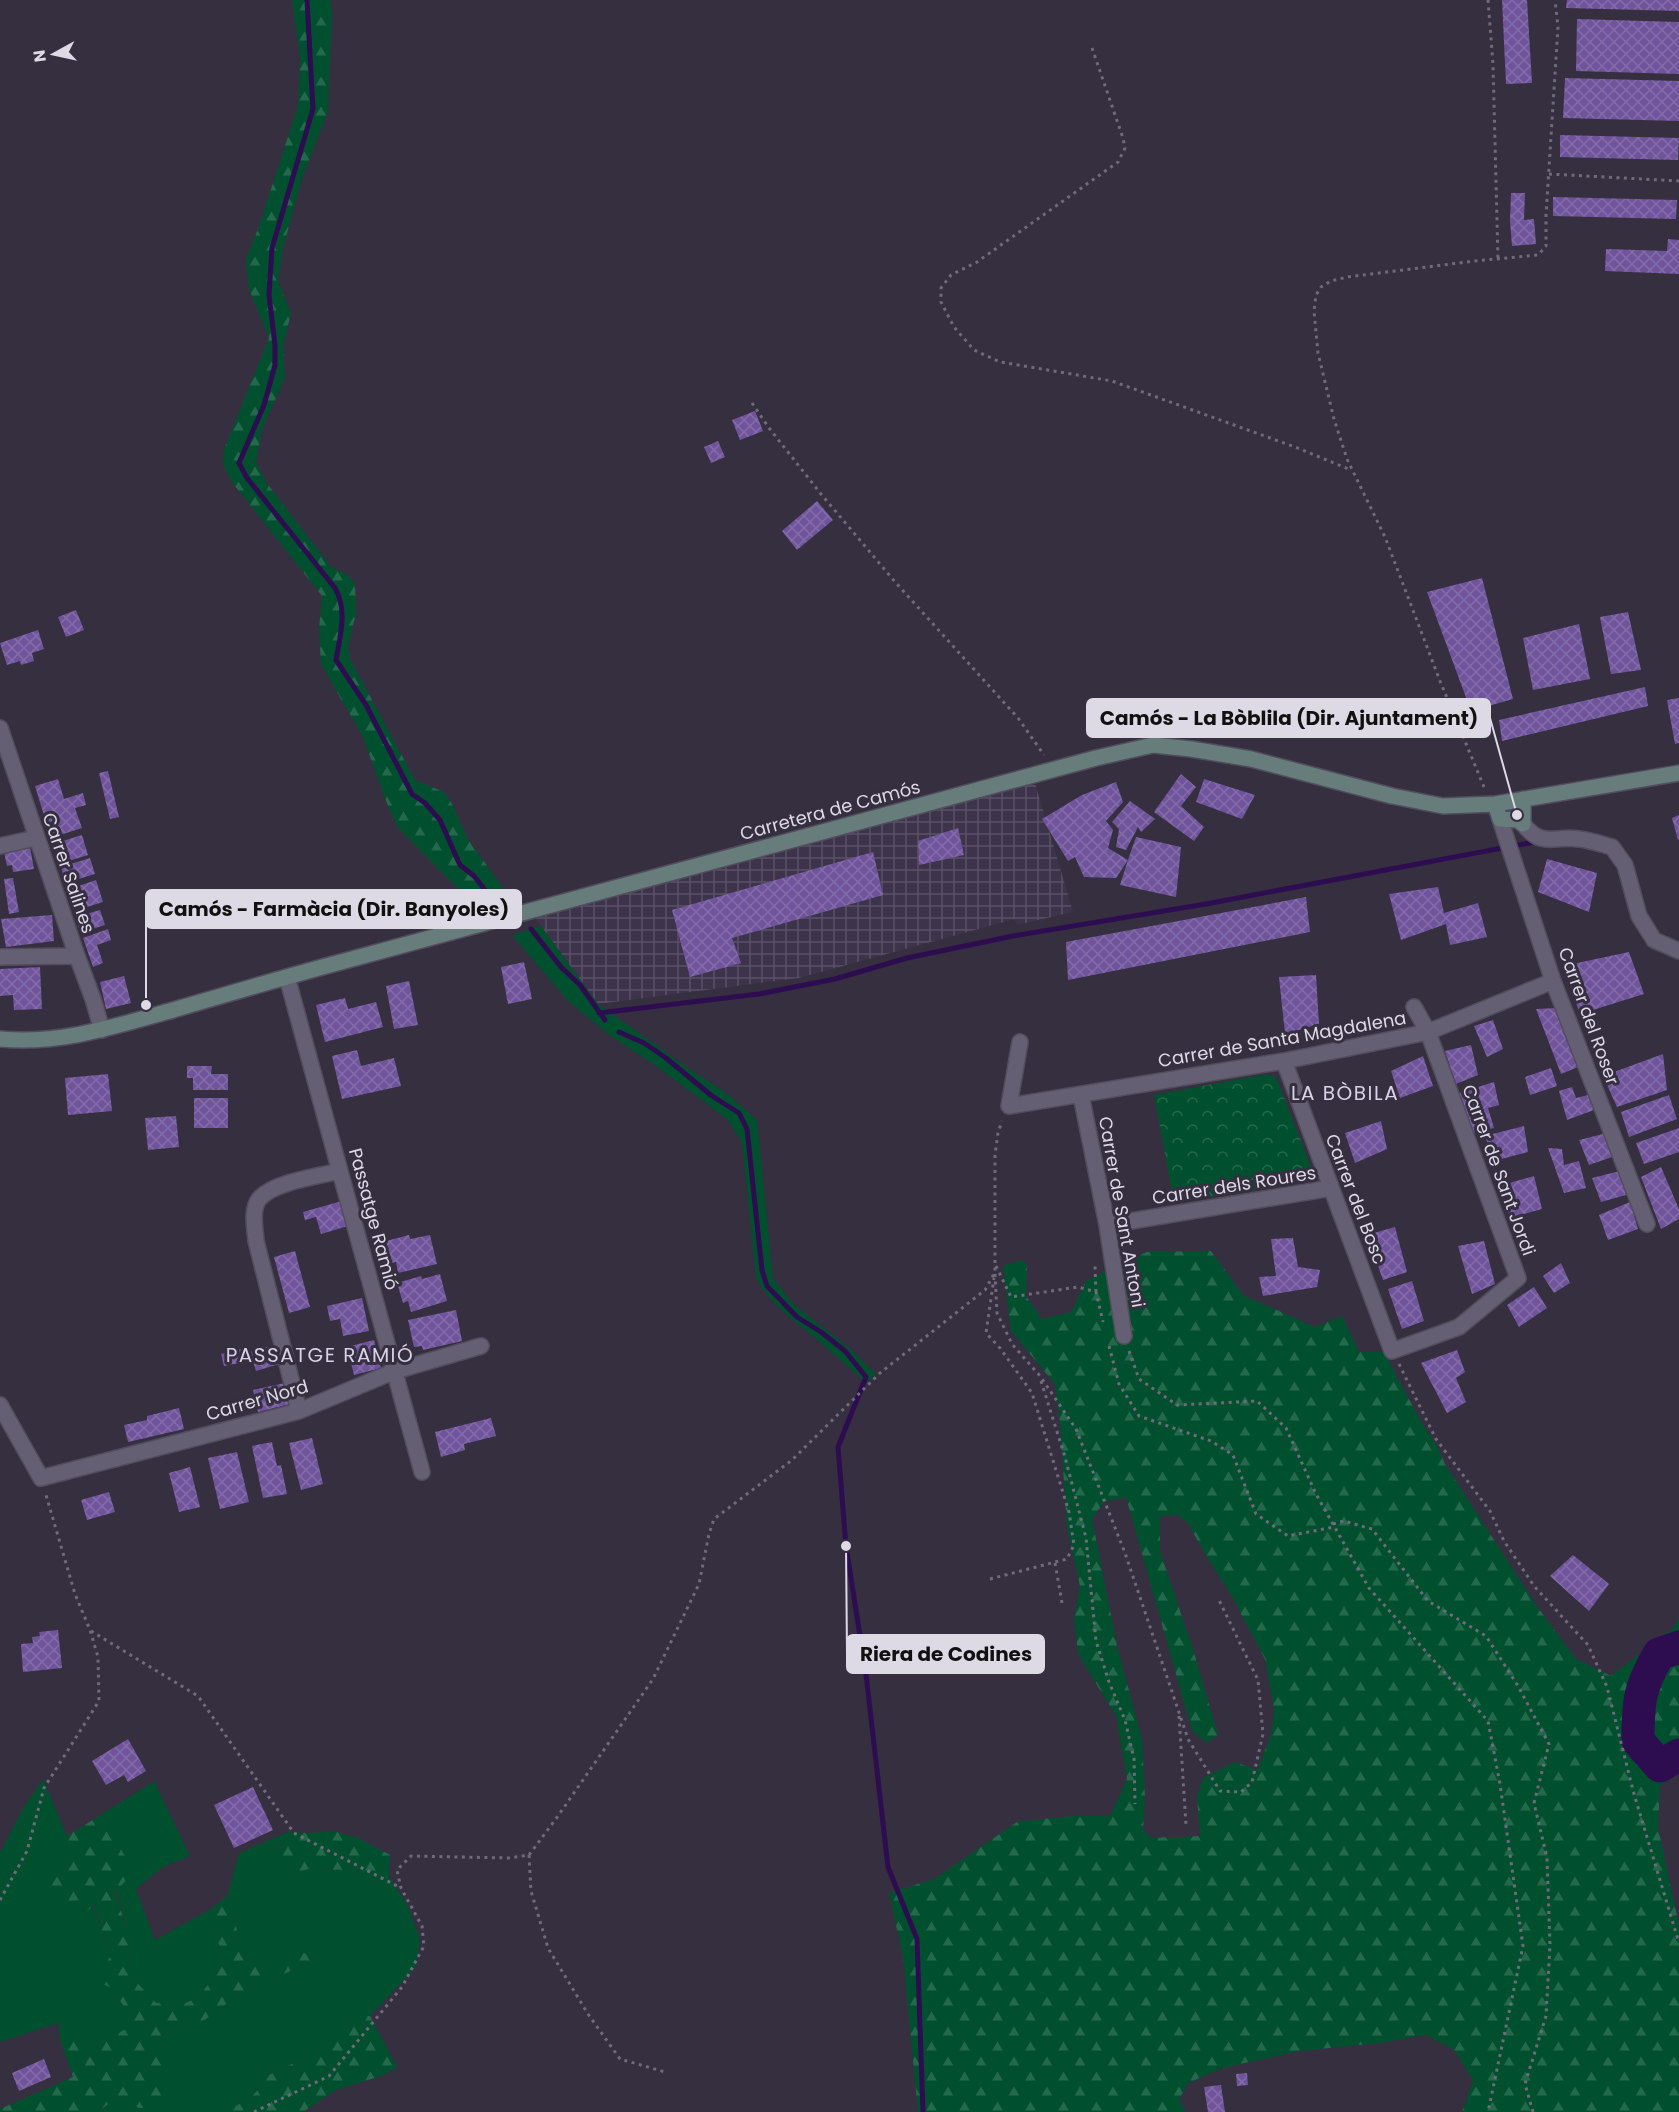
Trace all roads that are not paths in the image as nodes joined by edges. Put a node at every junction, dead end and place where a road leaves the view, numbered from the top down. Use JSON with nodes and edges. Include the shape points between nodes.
{"nodes":[{"id":1,"x":0,"y":728,"type":"edge"},
{"id":2,"x":1679,"y":773,"type":"edge"},
{"id":3,"x":1523,"y":799,"type":"junction"},
{"id":4,"x":1495,"y":804,"type":"junction"},
{"id":5,"x":1502,"y":824,"type":"junction"},
{"id":6,"x":1523,"y":824,"type":"junction"},
{"id":7,"x":36,"y":838,"type":"junction"},
{"id":8,"x":0,"y":846,"type":"edge"},
{"id":9,"x":1679,"y":951,"type":"edge"},
{"id":10,"x":77,"y":956,"type":"junction"},
{"id":11,"x":0,"y":957,"type":"edge"},
{"id":12,"x":287,"y":977,"type":"junction"},
{"id":13,"x":1553,"y":981,"type":"junction"},
{"id":14,"x":1414,"y":1006,"type":"dead end"},
{"id":15,"x":102,"y":1030,"type":"junction"},
{"id":16,"x":1428,"y":1032,"type":"junction"},
{"id":17,"x":0,"y":1039,"type":"edge"},
{"id":18,"x":1020,"y":1042,"type":"dead end"},
{"id":19,"x":1284,"y":1061,"type":"junction"},
{"id":20,"x":1081,"y":1095,"type":"junction"},
{"id":21,"x":340,"y":1171,"type":"junction"},
{"id":22,"x":1331,"y":1188,"type":"junction"},
{"id":23,"x":1647,"y":1224,"type":"dead end"},
{"id":24,"x":1107,"y":1225,"type":"junction"},
{"id":25,"x":1124,"y":1336,"type":"road end"},
{"id":26,"x":481,"y":1346,"type":"dead end"},
{"id":27,"x":1392,"y":1351,"type":"joint"},
{"id":28,"x":395,"y":1371,"type":"junction"},
{"id":29,"x":0,"y":1405,"type":"edge"},
{"id":30,"x":299,"y":1411,"type":"junction"},
{"id":31,"x":422,"y":1472,"type":"dead end"}],
"edges":[{"from":1,"to":7,"type":"street","name":"Carrer Salines"},
{"from":2,"to":3,"type":"street","name":"Carretera de Camós"},
{"from":3,"to":4,"type":"street","name":"Carretera de Camós"},
{"from":3,"to":6,"type":"street"},
{"from":4,"to":5,"type":"street"},
{"from":4,"to":12,"type":"street","name":"Carretera de Camós","via":[[1443,806],[1251,759],[1153,745]]},
{"from":5,"to":6,"type":"street","via":[[1517,820]]},
{"from":5,"to":13,"type":"street","name":"Carrer del Roser"},
{"from":6,"to":9,"type":"street","via":[[1544,840],[1577,838],[1612,847],[1625,866],[1639,916],[1654,940]]},
{"from":7,"to":8,"type":"street"},
{"from":7,"to":10,"type":"street","name":"Carrer Salines"},
{"from":10,"to":11,"type":"street"},
{"from":10,"to":15,"type":"street","name":"Carrer Salines"},
{"from":12,"to":15,"type":"street","name":"Carretera de Camós"},
{"from":12,"to":21,"type":"street","name":"Passatge Ramió"},
{"from":13,"to":16,"type":"street","name":"Carrer de Santa Magdalena"},
{"from":13,"to":23,"type":"street","name":"Carrer del Roser"},
{"from":14,"to":16,"type":"street","name":"Carrer de Sant Jordi"},
{"from":15,"to":17,"type":"street","name":"Carretera de Camós","via":[[55,1039]]},
{"from":16,"to":19,"type":"street","name":"Carrer de Santa Magdalena"},
{"from":16,"to":27,"type":"street","name":"Carrer de Sant Jordi","via":[[1518,1278],[1459,1327]]},
{"from":18,"to":20,"type":"street","name":"Carrer de Santa Magdalena","via":[[1009,1106]]},
{"from":19,"to":20,"type":"street","name":"Carrer de Santa Magdalena"},
{"from":19,"to":22,"type":"street","name":"Carrer del Bosc"},
{"from":20,"to":24,"type":"street","name":"Carrer de Sant Antoni"},
{"from":21,"to":28,"type":"street","name":"Passatge Ramió"},
{"from":21,"to":30,"type":"street","via":[[270,1191],[258,1200],[254,1217],[256,1241]]},
{"from":22,"to":24,"type":"street","name":"Carrer dels Roures"},
{"from":22,"to":27,"type":"street","name":"Carrer del Bosc"},
{"from":24,"to":25,"type":"street","name":"Carrer de Sant Antoni"},
{"from":26,"to":28,"type":"street","name":"Carrer Nord"},
{"from":28,"to":30,"type":"street","name":"Carrer Nord"},
{"from":28,"to":31,"type":"street","name":"Passatge Ramió"},
{"from":29,"to":30,"type":"street","name":"Carrer Nord","via":[[41,1478]]}]}
